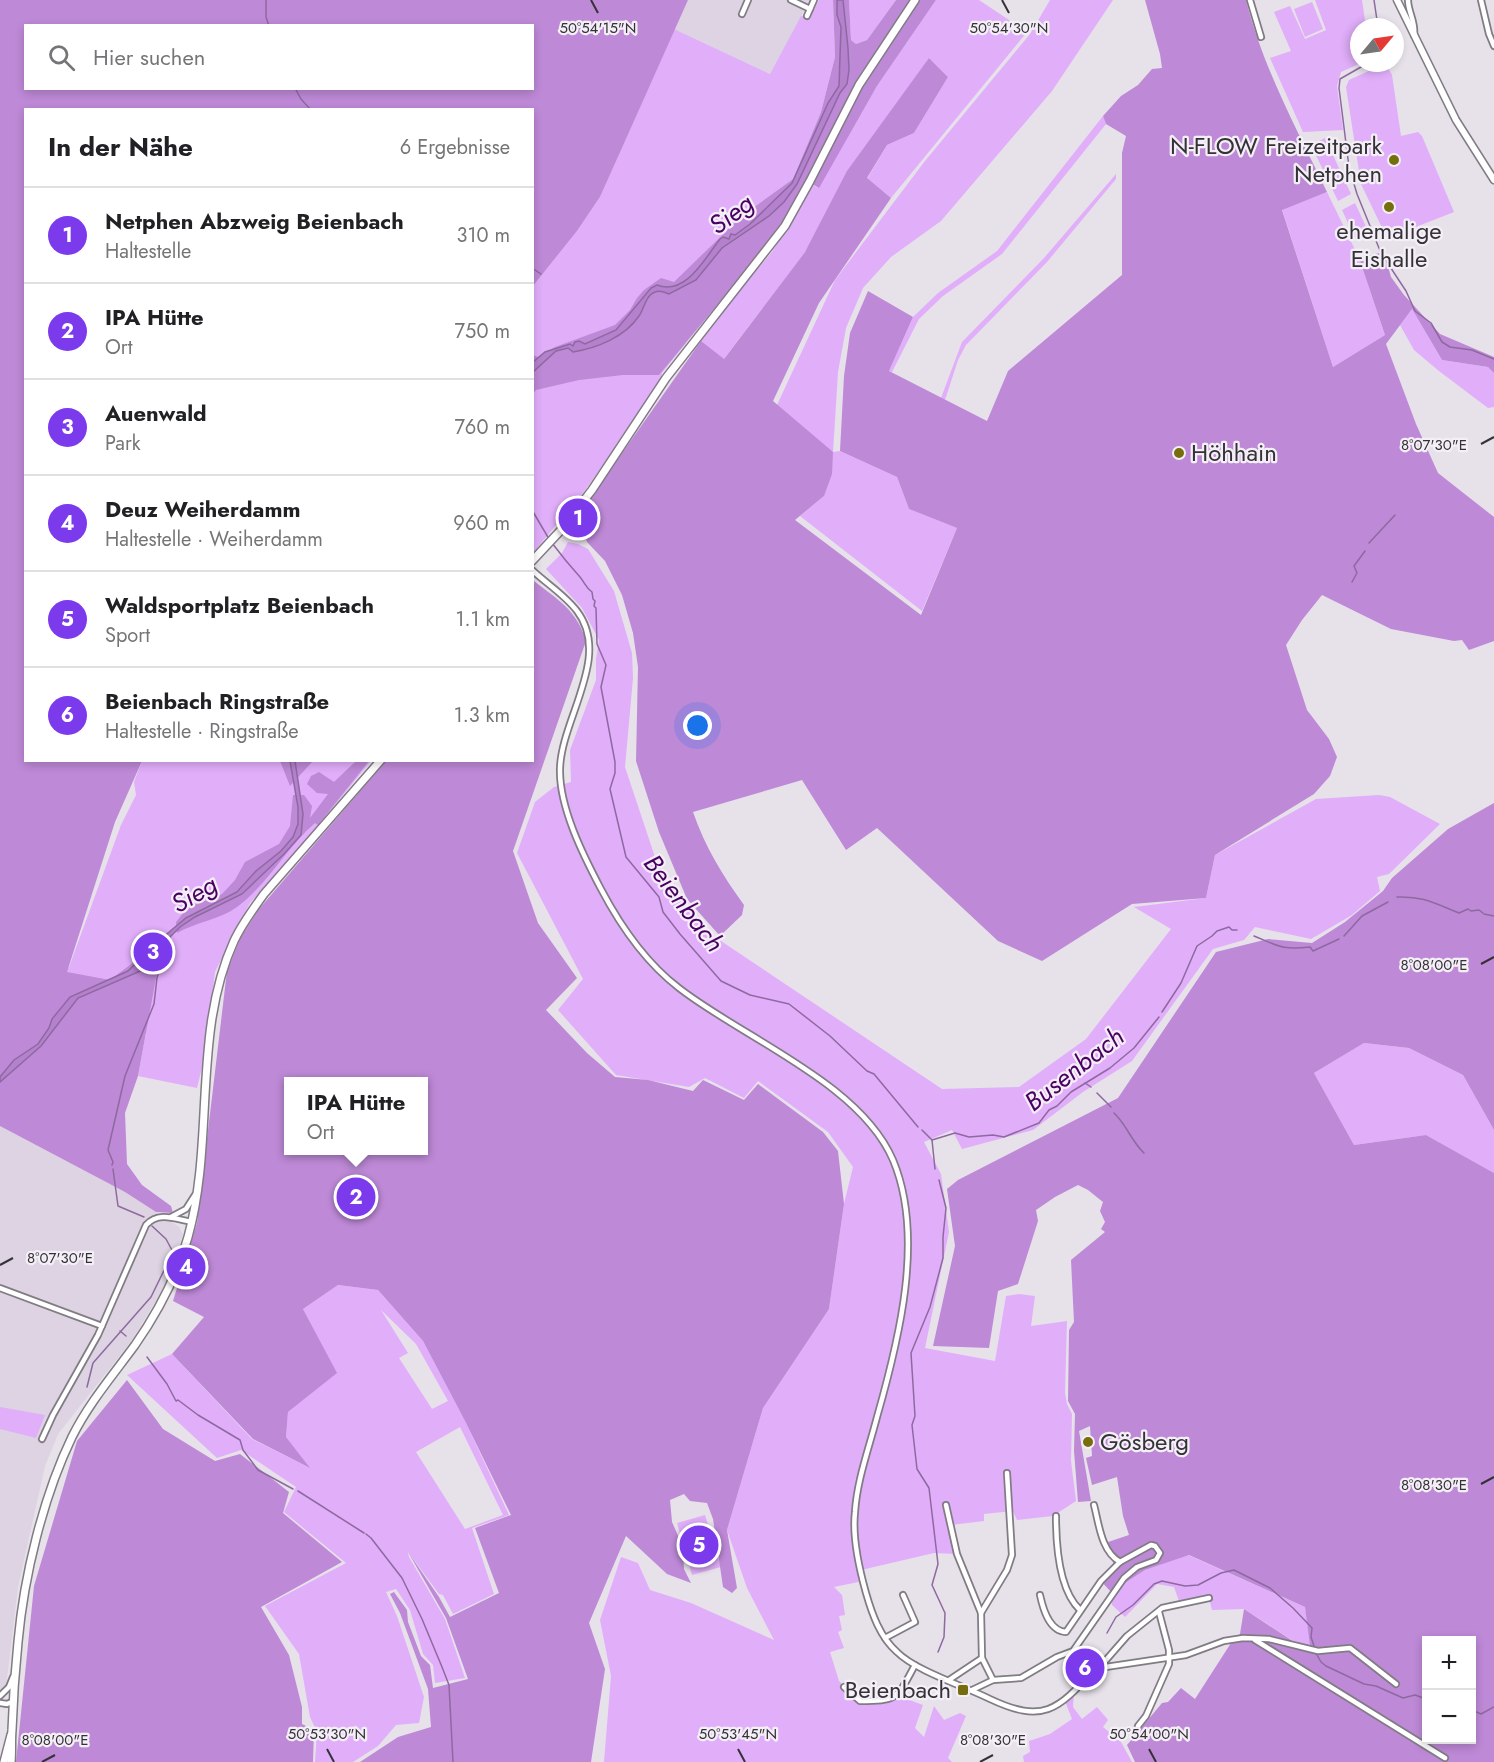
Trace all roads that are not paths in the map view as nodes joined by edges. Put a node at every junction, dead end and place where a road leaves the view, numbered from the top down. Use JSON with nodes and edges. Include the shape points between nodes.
{"nodes":[{"id":1,"x":748,"y":0,"type":"edge"},
{"id":2,"x":791,"y":0,"type":"edge"},
{"id":3,"x":814,"y":0,"type":"edge"},
{"id":4,"x":915,"y":0,"type":"edge"},
{"id":5,"x":1250,"y":0,"type":"edge"},
{"id":6,"x":1397,"y":0,"type":"edge"},
{"id":7,"x":1408,"y":0,"type":"edge"},
{"id":8,"x":1481,"y":0,"type":"edge"},
{"id":9,"x":810,"y":9,"type":"junction"},
{"id":10,"x":742,"y":14,"type":"dead end"},
{"id":11,"x":807,"y":16,"type":"dead end"},
{"id":12,"x":1414,"y":36,"type":"junction"},
{"id":13,"x":1261,"y":38,"type":"dead end"},
{"id":14,"x":1494,"y":46,"type":"edge"},
{"id":15,"x":1494,"y":180,"type":"edge"},
{"id":16,"x":534,"y":559,"type":"edge"},
{"id":17,"x":534,"y":572,"type":"edge"},
{"id":18,"x":379,"y":762,"type":"edge"},
{"id":19,"x":197,"y":1190,"type":"junction"},
{"id":20,"x":171,"y":1217,"type":"junction"},
{"id":21,"x":192,"y":1222,"type":"junction"},
{"id":22,"x":0,"y":1288,"type":"edge"},
{"id":23,"x":102,"y":1326,"type":"junction"},
{"id":24,"x":42,"y":1439,"type":"dead end"},
{"id":25,"x":1007,"y":1473,"type":"dead end"},
{"id":26,"x":946,"y":1505,"type":"dead end"},
{"id":27,"x":1094,"y":1505,"type":"dead end"},
{"id":28,"x":1056,"y":1516,"type":"dead end"},
{"id":29,"x":1120,"y":1562,"type":"junction"},
{"id":30,"x":903,"y":1595,"type":"dead end"},
{"id":31,"x":1040,"y":1595,"type":"dead end"},
{"id":32,"x":1209,"y":1598,"type":"dead end"},
{"id":33,"x":1080,"y":1610,"type":"junction"},
{"id":34,"x":1159,"y":1612,"type":"junction"},
{"id":35,"x":981,"y":1613,"type":"junction"},
{"id":36,"x":885,"y":1638,"type":"junction"},
{"id":37,"x":1255,"y":1640,"type":"junction"},
{"id":38,"x":1073,"y":1651,"type":"junction"},
{"id":39,"x":1170,"y":1657,"type":"junction"},
{"id":40,"x":982,"y":1658,"type":"junction"},
{"id":41,"x":915,"y":1665,"type":"junction"},
{"id":42,"x":16,"y":1668,"type":"junction"},
{"id":43,"x":1096,"y":1670,"type":"junction"},
{"id":44,"x":949,"y":1680,"type":"junction"},
{"id":45,"x":993,"y":1680,"type":"junction"},
{"id":46,"x":1396,"y":1684,"type":"dead end"},
{"id":47,"x":844,"y":1687,"type":"dead end"},
{"id":48,"x":972,"y":1690,"type":"junction"},
{"id":49,"x":0,"y":1696,"type":"edge"},
{"id":50,"x":14,"y":1701,"type":"junction"},
{"id":51,"x":0,"y":1703,"type":"edge"},
{"id":52,"x":1138,"y":1726,"type":"dead end"},
{"id":53,"x":12,"y":1732,"type":"junction"},
{"id":54,"x":1445,"y":1758,"type":"dead end"},
{"id":55,"x":4,"y":1762,"type":"edge"},
{"id":56,"x":11,"y":1762,"type":"edge"}],
"edges":[{"from":1,"to":10,"type":"street"},
{"from":2,"to":9,"type":"street"},
{"from":3,"to":9,"type":"street"},
{"from":4,"to":16,"type":"main road","via":[[859,85],[785,226],[666,378],[602,476]]},
{"from":5,"to":13,"type":"street"},
{"from":6,"to":12,"type":"street"},
{"from":7,"to":12,"type":"street"},
{"from":8,"to":14,"type":"street"},
{"from":9,"to":11,"type":"street"},
{"from":12,"to":15,"type":"street","via":[[1456,120]]},
{"from":17,"to":36,"type":"street","via":[[572,605],[588,634],[587,670],[564,744],[560,773],[578,841],[619,921],[645,956],[680,989],[843,1097],[874,1129],[896,1170],[907,1230],[906,1277],[882,1400],[858,1489],[854,1526],[865,1591]]},
{"from":18,"to":19,"type":"main road","via":[[264,894],[234,940],[214,1011]]},
{"from":19,"to":20,"type":"street","via":[[186,1209]]},
{"from":19,"to":21,"type":"main road"},
{"from":20,"to":21,"type":"street"},
{"from":20,"to":23,"type":"street","via":[[158,1217],[146,1225]]},
{"from":21,"to":42,"type":"main road","via":[[163,1300],[96,1398],[64,1455],[25,1588]]},
{"from":22,"to":23,"type":"street"},
{"from":23,"to":24,"type":"street"},
{"from":25,"to":35,"type":"street","via":[[1012,1555]]},
{"from":26,"to":35,"type":"street","via":[[957,1554]]},
{"from":27,"to":29,"type":"street","via":[[1104,1542]]},
{"from":28,"to":33,"type":"street","via":[[1057,1550],[1072,1601]]},
{"from":29,"to":33,"type":"street"},
{"from":29,"to":38,"type":"street","via":[[1150,1545],[1160,1553],[1156,1560],[1137,1567],[1124,1578]]},
{"from":30,"to":36,"type":"street","via":[[915,1622]]},
{"from":31,"to":33,"type":"street","via":[[1050,1623],[1059,1631],[1068,1630]]},
{"from":32,"to":34,"type":"street","via":[[1166,1606]]},
{"from":34,"to":39,"type":"street"},
{"from":34,"to":43,"type":"street","via":[[1127,1636]]},
{"from":35,"to":40,"type":"street"},
{"from":36,"to":41,"type":"street","via":[[900,1656]]},
{"from":37,"to":39,"type":"street","via":[[1224,1641]]},
{"from":37,"to":46,"type":"street","via":[[1269,1639],[1318,1651],[1350,1648]]},
{"from":37,"to":54,"type":"street"},
{"from":38,"to":43,"type":"street"},
{"from":38,"to":45,"type":"street","via":[[1021,1678]]},
{"from":39,"to":43,"type":"street"},
{"from":39,"to":52,"type":"street","via":[[1167,1671]]},
{"from":40,"to":44,"type":"street"},
{"from":40,"to":45,"type":"street"},
{"from":41,"to":44,"type":"street"},
{"from":41,"to":47,"type":"street","via":[[892,1699],[860,1701]]},
{"from":42,"to":49,"type":"street","via":[[9,1687]]},
{"from":42,"to":50,"type":"main road"},
{"from":43,"to":48,"type":"street","via":[[1065,1701],[1036,1712],[1014,1708]]},
{"from":44,"to":48,"type":"street"},
{"from":45,"to":48,"type":"street"},
{"from":49,"to":50,"type":"street"},
{"from":50,"to":51,"type":"street"},
{"from":50,"to":53,"type":"main road"},
{"from":53,"to":55,"type":"main road"},
{"from":53,"to":56,"type":"main road"}]}
